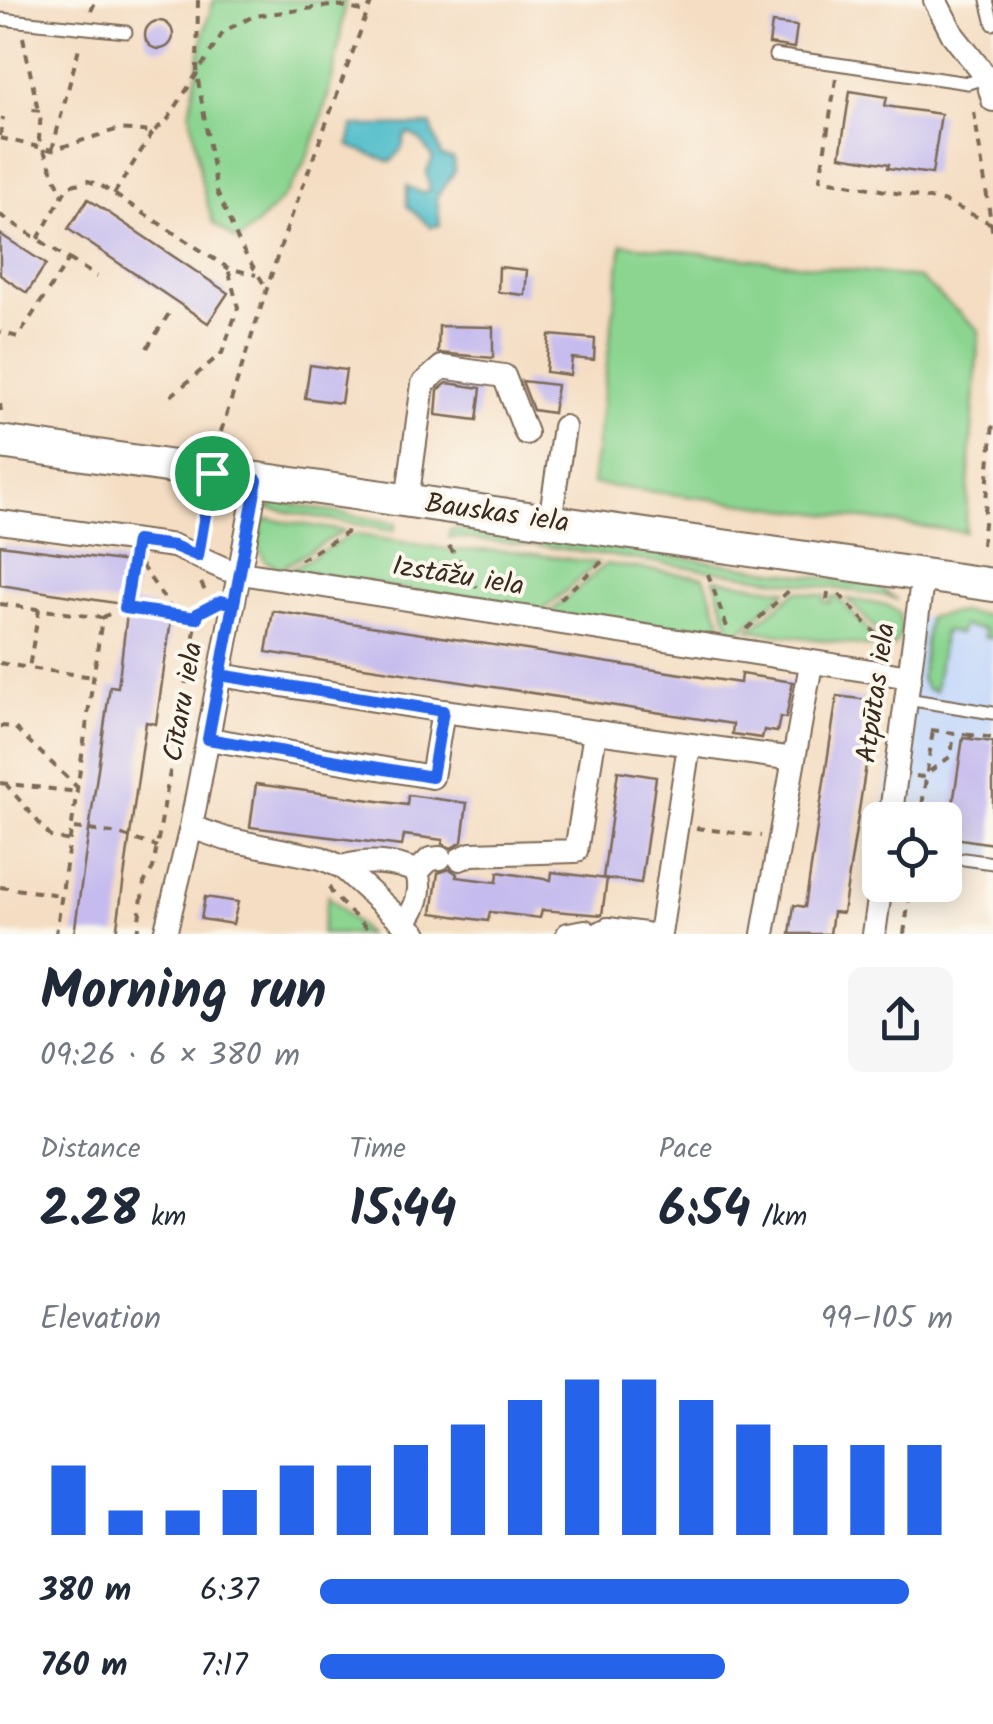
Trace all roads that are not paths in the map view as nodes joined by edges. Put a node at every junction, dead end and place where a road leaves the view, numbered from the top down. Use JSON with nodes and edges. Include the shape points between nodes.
{"nodes":[{"id":1,"x":936,"y":0,"type":"edge"},
{"id":2,"x":987,"y":0,"type":"edge"},
{"id":3,"x":0,"y":19,"type":"edge"},
{"id":4,"x":993,"y":24,"type":"edge"},
{"id":5,"x":126,"y":32,"type":"dead end"},
{"id":6,"x":775,"y":55,"type":"dead end"},
{"id":7,"x":985,"y":82,"type":"edge"},
{"id":8,"x":564,"y":427,"type":"dead end"},
{"id":9,"x":526,"y":433,"type":"dead end"},
{"id":10,"x":0,"y":442,"type":"edge"},
{"id":11,"x":257,"y":480,"type":"junction"},
{"id":12,"x":407,"y":501,"type":"junction"},
{"id":13,"x":0,"y":522,"type":"edge"},
{"id":14,"x":550,"y":522,"type":"junction"},
{"id":15,"x":241,"y":572,"type":"junction"},
{"id":16,"x":923,"y":574,"type":"junction"},
{"id":17,"x":993,"y":585,"type":"edge"},
{"id":18,"x":812,"y":664,"type":"junction"},
{"id":19,"x":220,"y":675,"type":"junction"},
{"id":20,"x":914,"y":693,"type":"junction"},
{"id":21,"x":443,"y":711,"type":"junction"},
{"id":22,"x":993,"y":713,"type":"edge"},
{"id":23,"x":595,"y":733,"type":"junction"},
{"id":24,"x":208,"y":739,"type":"junction"},
{"id":25,"x":689,"y":746,"type":"junction"},
{"id":26,"x":794,"y":759,"type":"junction"},
{"id":27,"x":892,"y":802,"type":"edge"},
{"id":28,"x":192,"y":827,"type":"junction"},
{"id":29,"x":964,"y":859,"type":"dead end"},
{"id":30,"x":993,"y":863,"type":"edge"},
{"id":31,"x":417,"y":872,"type":"junction"},
{"id":32,"x":334,"y":873,"type":"junction"},
{"id":33,"x":879,"y":902,"type":"edge"},
{"id":34,"x":410,"y":929,"type":"edge"},
{"id":35,"x":584,"y":933,"type":"edge"},
{"id":36,"x":165,"y":934,"type":"edge"},
{"id":37,"x":645,"y":934,"type":"edge"},
{"id":38,"x":660,"y":934,"type":"edge"},
{"id":39,"x":764,"y":934,"type":"edge"},
{"id":40,"x":874,"y":934,"type":"edge"}],
"edges":[{"from":1,"to":7,"type":"street"},
{"from":2,"to":4,"type":"lane"},
{"from":3,"to":5,"type":"lane"},
{"from":6,"to":7,"type":"lane"},
{"from":8,"to":14,"type":"street"},
{"from":9,"to":12,"type":"street","via":[[504,376],[442,366],[423,384]]},
{"from":10,"to":11,"type":"main road","name":"Bauskas iela"},
{"from":11,"to":12,"type":"main road","name":"Bauskas iela"},
{"from":11,"to":15,"type":"street","name":"Cītaru iela"},
{"from":12,"to":14,"type":"main road","name":"Bauskas iela"},
{"from":13,"to":15,"type":"street","name":"Izstāžu iela","via":[[174,546]]},
{"from":14,"to":16,"type":"main road","name":"Bauskas iela"},
{"from":15,"to":18,"type":"street","name":"Izstāžu iela"},
{"from":15,"to":19,"type":"street","name":"Cītaru iela","via":[[223,604]]},
{"from":16,"to":17,"type":"main road","name":"Bauskas iela"},
{"from":16,"to":20,"type":"street","name":"Atpūtas iela"},
{"from":18,"to":20,"type":"street","name":"Izstāžu iela"},
{"from":18,"to":26,"type":"street"},
{"from":19,"to":21,"type":"street"},
{"from":19,"to":24,"type":"street","name":"Cītaru iela"},
{"from":20,"to":22,"type":"lane"},
{"from":20,"to":27,"type":"street","name":"Atpūtas iela"},
{"from":21,"to":23,"type":"street"},
{"from":21,"to":24,"type":"street","via":[[432,777]]},
{"from":23,"to":25,"type":"street"},
{"from":23,"to":31,"type":"street","via":[[576,851],[430,859]]},
{"from":24,"to":28,"type":"street","name":"Cītaru iela"},
{"from":25,"to":26,"type":"street"},
{"from":25,"to":38,"type":"street"},
{"from":26,"to":39,"type":"street"},
{"from":28,"to":32,"type":"street","via":[[321,858]]},
{"from":28,"to":36,"type":"street","name":"Cītaru iela"},
{"from":29,"to":30,"type":"lane"},
{"from":31,"to":32,"type":"street","via":[[364,861]]},
{"from":31,"to":34,"type":"street"},
{"from":32,"to":34,"type":"street"},
{"from":33,"to":40,"type":"street"},
{"from":35,"to":37,"type":"street"}]}
